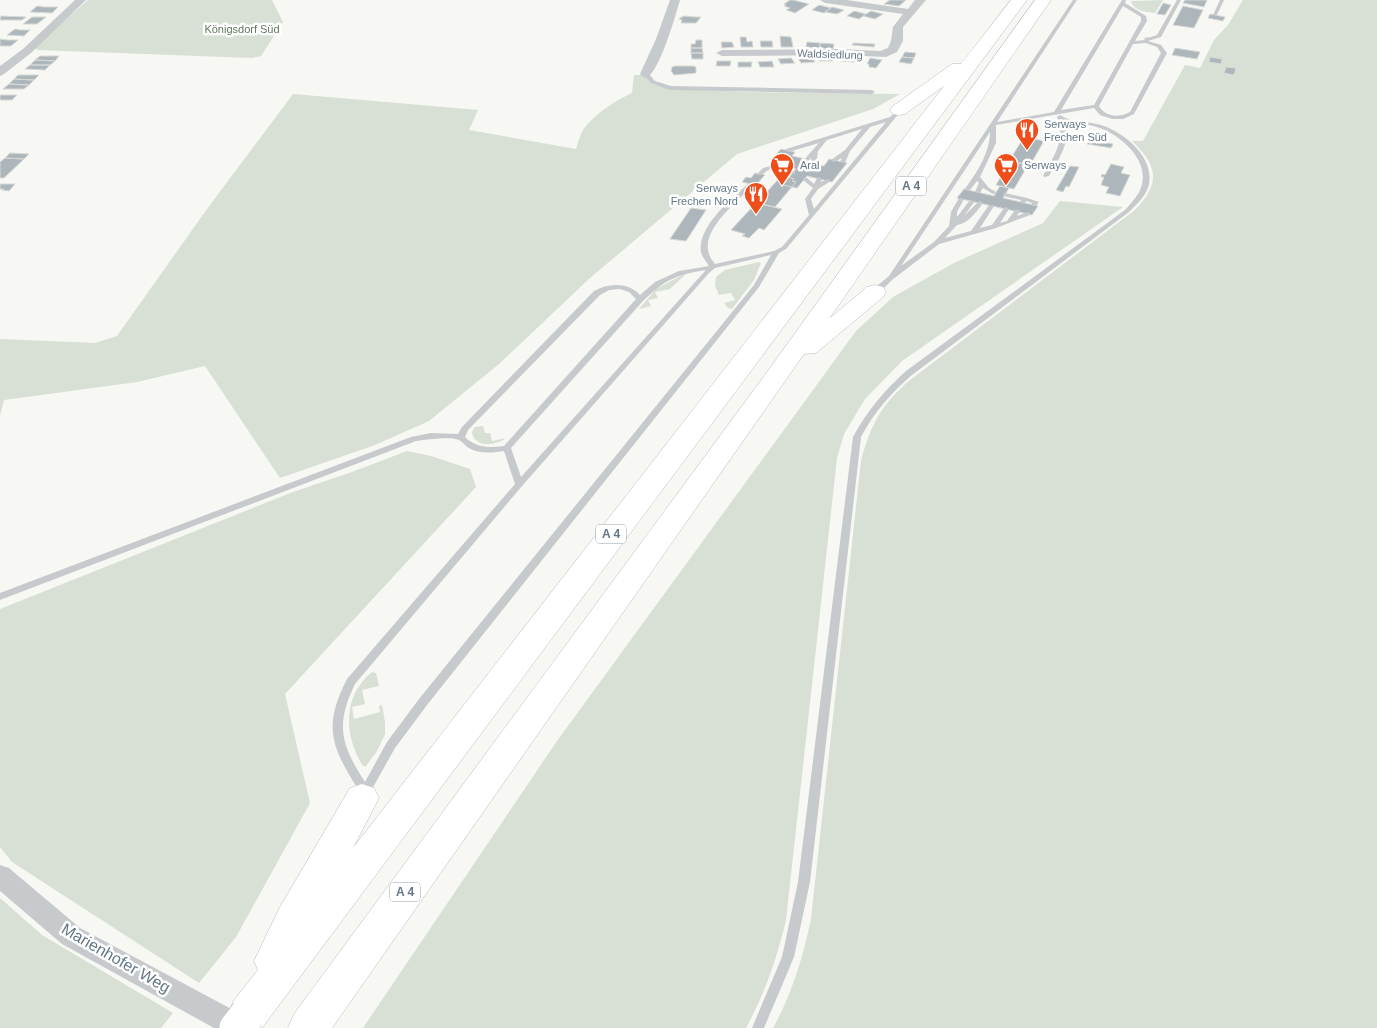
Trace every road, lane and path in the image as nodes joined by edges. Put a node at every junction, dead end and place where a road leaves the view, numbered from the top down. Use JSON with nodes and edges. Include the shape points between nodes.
{"nodes":[{"id":1,"x":81,"y":0,"type":"edge"},
{"id":2,"x":675,"y":0,"type":"edge"},
{"id":3,"x":825,"y":0,"type":"edge"},
{"id":4,"x":921,"y":0,"type":"edge"},
{"id":5,"x":1018,"y":0,"type":"edge"},
{"id":6,"x":1043,"y":0,"type":"edge"},
{"id":7,"x":1075,"y":0,"type":"edge"},
{"id":8,"x":1179,"y":0,"type":"edge"},
{"id":9,"x":1222,"y":0,"type":"edge"},
{"id":10,"x":1123,"y":1,"type":"edge"},
{"id":11,"x":910,"y":12,"type":"junction"},
{"id":12,"x":1215,"y":14,"type":"dead end"},
{"id":13,"x":1136,"y":36,"type":"junction"},
{"id":14,"x":1152,"y":41,"type":"junction"},
{"id":15,"x":1132,"y":42,"type":"junction"},
{"id":16,"x":722,"y":53,"type":"dead end"},
{"id":17,"x":976,"y":56,"type":"junction"},
{"id":18,"x":0,"y":72,"type":"edge"},
{"id":19,"x":646,"y":74,"type":"joint"},
{"id":20,"x":872,"y":92,"type":"dead end"},
{"id":21,"x":1096,"y":106,"type":"junction"},
{"id":22,"x":1057,"y":112,"type":"junction"},
{"id":23,"x":895,"y":114,"type":"junction"},
{"id":24,"x":1109,"y":117,"type":"junction"},
{"id":25,"x":1063,"y":120,"type":"junction"},
{"id":26,"x":993,"y":124,"type":"junction"},
{"id":27,"x":868,"y":125,"type":"junction"},
{"id":28,"x":1099,"y":126,"type":"junction"},
{"id":29,"x":825,"y":139,"type":"junction"},
{"id":30,"x":803,"y":145,"type":"junction"},
{"id":31,"x":788,"y":150,"type":"dead end"},
{"id":32,"x":815,"y":150,"type":"junction"},
{"id":33,"x":847,"y":151,"type":"junction"},
{"id":34,"x":793,"y":156,"type":"dead end"},
{"id":35,"x":834,"y":160,"type":"dead end"},
{"id":36,"x":805,"y":162,"type":"dead end"},
{"id":37,"x":843,"y":162,"type":"dead end"},
{"id":38,"x":814,"y":164,"type":"dead end"},
{"id":39,"x":793,"y":173,"type":"dead end"},
{"id":40,"x":760,"y":174,"type":"dead end"},
{"id":41,"x":1046,"y":176,"type":"dead end"},
{"id":42,"x":977,"y":177,"type":"junction"},
{"id":43,"x":818,"y":178,"type":"dead end"},
{"id":44,"x":805,"y":179,"type":"dead end"},
{"id":45,"x":828,"y":180,"type":"dead end"},
{"id":46,"x":751,"y":184,"type":"dead end"},
{"id":47,"x":816,"y":188,"type":"junction"},
{"id":48,"x":985,"y":188,"type":"junction"},
{"id":49,"x":967,"y":190,"type":"dead end"},
{"id":50,"x":978,"y":192,"type":"dead end"},
{"id":51,"x":995,"y":193,"type":"dead end"},
{"id":52,"x":1005,"y":195,"type":"dead end"},
{"id":53,"x":961,"y":199,"type":"dead end"},
{"id":54,"x":972,"y":201,"type":"dead end"},
{"id":55,"x":980,"y":203,"type":"dead end"},
{"id":56,"x":1034,"y":205,"type":"dead end"},
{"id":57,"x":992,"y":206,"type":"dead end"},
{"id":58,"x":1006,"y":209,"type":"dead end"},
{"id":59,"x":1017,"y":212,"type":"dead end"},
{"id":60,"x":1028,"y":214,"type":"dead end"},
{"id":61,"x":812,"y":216,"type":"junction"},
{"id":62,"x":1010,"y":222,"type":"junction"},
{"id":63,"x":952,"y":227,"type":"junction"},
{"id":64,"x":994,"y":228,"type":"junction"},
{"id":65,"x":974,"y":232,"type":"junction"},
{"id":66,"x":936,"y":243,"type":"junction"},
{"id":67,"x":776,"y":252,"type":"junction"},
{"id":68,"x":713,"y":267,"type":"junction"},
{"id":69,"x":892,"y":275,"type":"junction"},
{"id":70,"x":875,"y":292,"type":"joint"},
{"id":71,"x":640,"y":299,"type":"junction"},
{"id":72,"x":779,"y":373,"type":"junction"},
{"id":73,"x":461,"y":436,"type":"junction"},
{"id":74,"x":507,"y":448,"type":"junction"},
{"id":75,"x":519,"y":484,"type":"junction"},
{"id":76,"x":0,"y":597,"type":"edge"},
{"id":77,"x":364,"y":794,"type":"junction"},
{"id":78,"x":0,"y":876,"type":"edge"},
{"id":79,"x":244,"y":1019,"type":"edge"},
{"id":80,"x":308,"y":1028,"type":"edge"},
{"id":81,"x":758,"y":1028,"type":"edge"}],
"edges":[{"from":1,"to":18,"type":"street"},
{"from":2,"to":19,"type":"street"},
{"from":3,"to":11,"type":"street"},
{"from":4,"to":11,"type":"street"},
{"from":5,"to":17,"type":"highway","number":"A 4"},
{"from":6,"to":72,"type":"highway","number":"A 4"},
{"from":7,"to":26,"type":"lane"},
{"from":8,"to":14,"type":"lane","via":[[1159,36]]},
{"from":9,"to":12,"type":"lane"},
{"from":10,"to":13,"type":"lane","via":[[1144,19]]},
{"from":10,"to":22,"type":"lane"},
{"from":11,"to":16,"type":"street","name":"Waldsiedlung","via":[[898,27],[897,41],[892,50],[882,55]]},
{"from":13,"to":14,"type":"lane"},
{"from":13,"to":15,"type":"lane"},
{"from":14,"to":15,"type":"lane"},
{"from":14,"to":24,"type":"lane","via":[[1164,53],[1132,113],[1123,118]]},
{"from":15,"to":21,"type":"lane"},
{"from":17,"to":23,"type":"highway"},
{"from":17,"to":79,"type":"highway","number":"A 4"},
{"from":19,"to":20,"type":"lane","via":[[653,82],[670,88]]},
{"from":21,"to":22,"type":"lane"},
{"from":21,"to":24,"type":"lane","via":[[1099,112]]},
{"from":22,"to":25,"type":"lane"},
{"from":22,"to":26,"type":"lane"},
{"from":23,"to":27,"type":"lane"},
{"from":23,"to":61,"type":"lane"},
{"from":24,"to":28,"type":"lane"},
{"from":25,"to":28,"type":"lane"},
{"from":25,"to":41,"type":"lane","via":[[1065,140]]},
{"from":26,"to":42,"type":"lane","via":[[993,143]]},
{"from":26,"to":69,"type":"lane"},
{"from":27,"to":29,"type":"lane"},
{"from":27,"to":33,"type":"lane"},
{"from":28,"to":81,"type":"lane","via":[[1119,136],[1134,150],[1143,165],[1146,181],[1135,203],[909,373],[881,397],[857,437],[804,882],[788,957]]},
{"from":29,"to":30,"type":"lane"},
{"from":29,"to":32,"type":"lane"},
{"from":30,"to":31,"type":"lane"},
{"from":30,"to":34,"type":"lane"},
{"from":32,"to":36,"type":"lane"},
{"from":32,"to":38,"type":"lane"},
{"from":33,"to":35,"type":"lane"},
{"from":33,"to":37,"type":"lane"},
{"from":39,"to":40,"type":"lane","via":[[778,163]]},
{"from":42,"to":48,"type":"lane"},
{"from":42,"to":49,"type":"lane"},
{"from":43,"to":47,"type":"lane"},
{"from":44,"to":47,"type":"lane"},
{"from":45,"to":47,"type":"lane"},
{"from":46,"to":68,"type":"lane","via":[[709,230],[704,244]]},
{"from":47,"to":61,"type":"lane","via":[[808,199]]},
{"from":48,"to":50,"type":"lane"},
{"from":48,"to":51,"type":"lane"},
{"from":52,"to":56,"type":"lane","via":[[1036,202]]},
{"from":53,"to":63,"type":"lane","via":[[954,212]]},
{"from":54,"to":63,"type":"lane"},
{"from":55,"to":63,"type":"lane","via":[[970,215]]},
{"from":57,"to":65,"type":"lane"},
{"from":58,"to":64,"type":"lane"},
{"from":59,"to":62,"type":"lane"},
{"from":60,"to":62,"type":"lane"},
{"from":61,"to":67,"type":"lane","via":[[784,248]]},
{"from":62,"to":64,"type":"lane"},
{"from":63,"to":66,"type":"lane"},
{"from":64,"to":65,"type":"lane"},
{"from":65,"to":66,"type":"lane"},
{"from":66,"to":69,"type":"lane"},
{"from":67,"to":68,"type":"lane"},
{"from":67,"to":77,"type":"lane","via":[[757,286],[423,702],[391,745]]},
{"from":68,"to":71,"type":"lane","via":[[670,276]]},
{"from":68,"to":75,"type":"lane"},
{"from":69,"to":70,"type":"lane"},
{"from":70,"to":72,"type":"highway"},
{"from":71,"to":73,"type":"lane","via":[[631,290],[621,288],[596,293]]},
{"from":71,"to":74,"type":"lane"},
{"from":72,"to":80,"type":"highway","number":"A 4"},
{"from":73,"to":74,"type":"lane","via":[[474,448]]},
{"from":73,"to":76,"type":"lane","via":[[414,439]]},
{"from":74,"to":75,"type":"lane"},
{"from":75,"to":77,"type":"lane","via":[[361,668],[344,694],[337,715],[338,735],[345,758]]},
{"from":77,"to":79,"type":"highway","via":[[283,938]]},
{"from":78,"to":79,"type":"street","name":"Marienhofer Weg","via":[[71,936]]}]}
